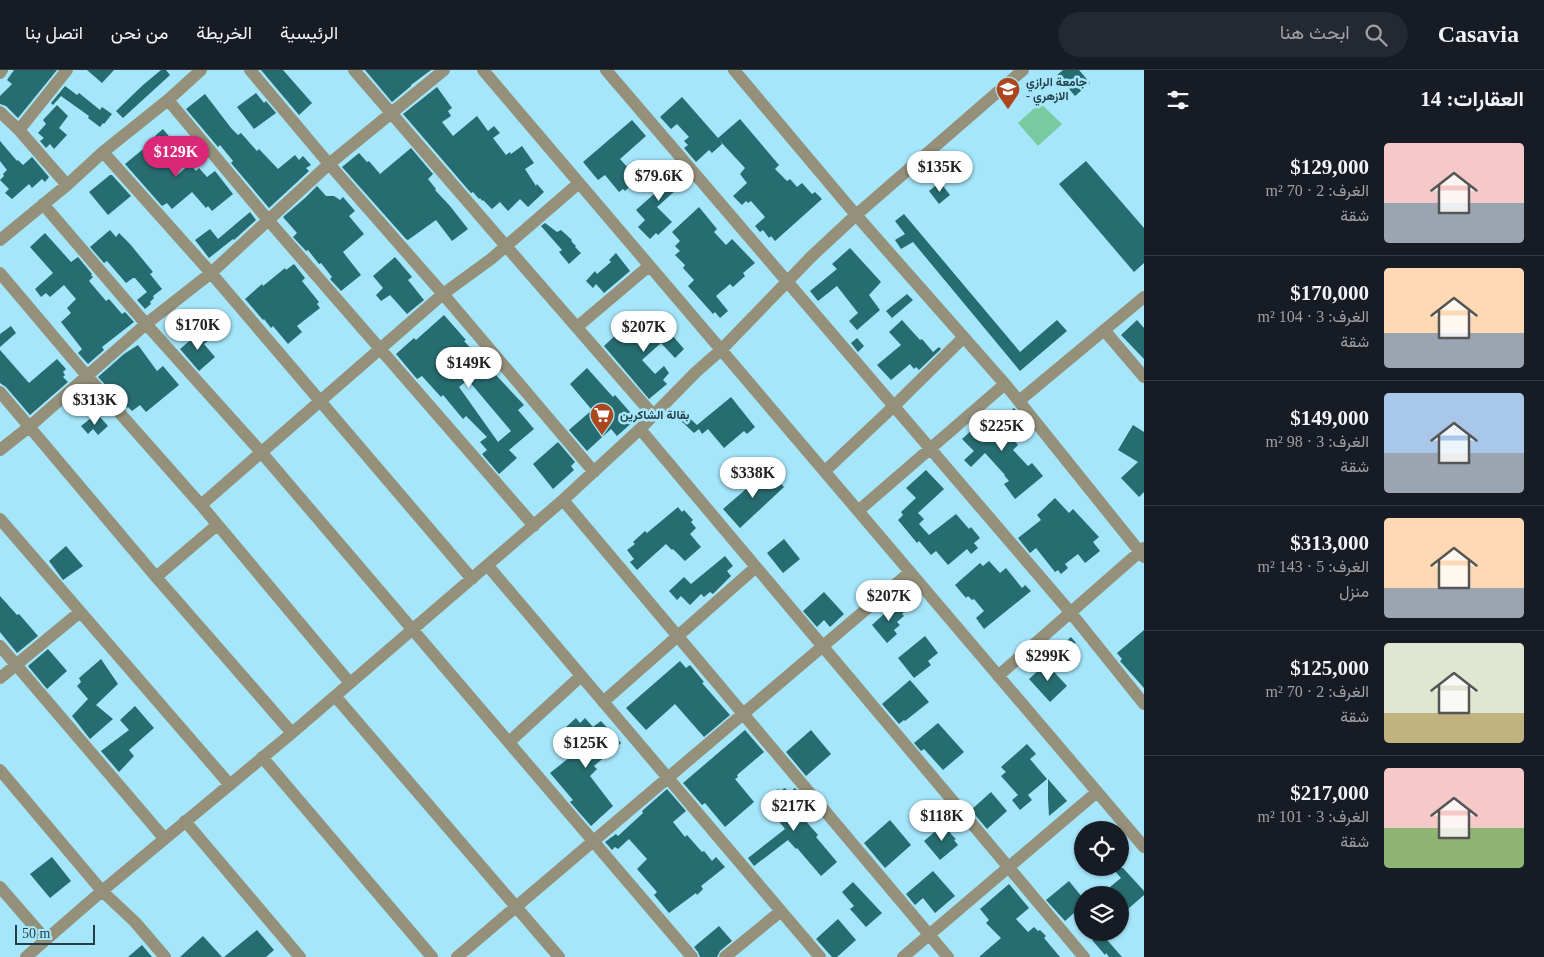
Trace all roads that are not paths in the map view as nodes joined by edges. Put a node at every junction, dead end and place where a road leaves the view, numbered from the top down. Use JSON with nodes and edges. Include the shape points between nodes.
{"nodes":[{"id":1,"x":2,"y":70,"type":"edge"},
{"id":2,"x":67,"y":70,"type":"edge"},
{"id":3,"x":201,"y":70,"type":"edge"},
{"id":4,"x":250,"y":70,"type":"edge"},
{"id":5,"x":354,"y":70,"type":"edge"},
{"id":6,"x":444,"y":70,"type":"edge"},
{"id":7,"x":482,"y":70,"type":"edge"},
{"id":8,"x":606,"y":70,"type":"edge"},
{"id":9,"x":734,"y":70,"type":"edge"},
{"id":10,"x":1023,"y":70,"type":"edge"},
{"id":11,"x":0,"y":74,"type":"edge"},
{"id":12,"x":168,"y":100,"type":"junction"},
{"id":13,"x":0,"y":112,"type":"edge"},
{"id":14,"x":392,"y":114,"type":"junction"},
{"id":15,"x":19,"y":130,"type":"junction"},
{"id":16,"x":103,"y":152,"type":"junction"},
{"id":17,"x":329,"y":164,"type":"junction"},
{"id":18,"x":578,"y":183,"type":"junction"},
{"id":19,"x":67,"y":185,"type":"junction"},
{"id":20,"x":43,"y":204,"type":"junction"},
{"id":21,"x":856,"y":215,"type":"junction"},
{"id":22,"x":269,"y":221,"type":"junction"},
{"id":23,"x":0,"y":240,"type":"edge"},
{"id":24,"x":506,"y":246,"type":"junction"},
{"id":25,"x":650,"y":266,"type":"junction"},
{"id":26,"x":0,"y":273,"type":"edge"},
{"id":27,"x":211,"y":273,"type":"junction"},
{"id":28,"x":787,"y":280,"type":"junction"},
{"id":29,"x":444,"y":294,"type":"junction"},
{"id":30,"x":1144,"y":297,"type":"edge"},
{"id":31,"x":146,"y":324,"type":"junction"},
{"id":32,"x":578,"y":328,"type":"junction"},
{"id":33,"x":1104,"y":330,"type":"junction"},
{"id":34,"x":963,"y":338,"type":"junction"},
{"id":35,"x":381,"y":348,"type":"junction"},
{"id":36,"x":721,"y":350,"type":"junction"},
{"id":37,"x":87,"y":376,"type":"junction"},
{"id":38,"x":1144,"y":377,"type":"edge"},
{"id":39,"x":1005,"y":384,"type":"junction"},
{"id":40,"x":0,"y":392,"type":"edge"},
{"id":41,"x":320,"y":401,"type":"junction"},
{"id":42,"x":1019,"y":401,"type":"junction"},
{"id":43,"x":894,"y":406,"type":"junction"},
{"id":44,"x":654,"y":415,"type":"junction"},
{"id":45,"x":29,"y":427,"type":"junction"},
{"id":46,"x":640,"y":429,"type":"junction"},
{"id":47,"x":929,"y":448,"type":"junction"},
{"id":48,"x":0,"y":450,"type":"edge"},
{"id":49,"x":261,"y":452,"type":"junction"},
{"id":50,"x":825,"y":471,"type":"junction"},
{"id":51,"x":594,"y":472,"type":"junction"},
{"id":52,"x":563,"y":500,"type":"junction"},
{"id":53,"x":201,"y":505,"type":"junction"},
{"id":54,"x":858,"y":511,"type":"junction"},
{"id":55,"x":0,"y":519,"type":"edge"},
{"id":56,"x":217,"y":525,"type":"junction"},
{"id":57,"x":534,"y":526,"type":"junction"},
{"id":58,"x":1142,"y":553,"type":"edge"},
{"id":59,"x":488,"y":566,"type":"junction"},
{"id":60,"x":756,"y":567,"type":"junction"},
{"id":61,"x":910,"y":572,"type":"junction"},
{"id":62,"x":156,"y":577,"type":"junction"},
{"id":63,"x":472,"y":579,"type":"junction"},
{"id":64,"x":80,"y":612,"type":"junction"},
{"id":65,"x":1071,"y":613,"type":"junction"},
{"id":66,"x":412,"y":630,"type":"junction"},
{"id":67,"x":677,"y":636,"type":"junction"},
{"id":68,"x":0,"y":646,"type":"edge"},
{"id":69,"x":823,"y":646,"type":"junction"},
{"id":70,"x":15,"y":664,"type":"junction"},
{"id":71,"x":582,"y":676,"type":"junction"},
{"id":72,"x":998,"y":676,"type":"junction"},
{"id":73,"x":0,"y":678,"type":"edge"},
{"id":74,"x":350,"y":683,"type":"junction"},
{"id":75,"x":335,"y":696,"type":"junction"},
{"id":76,"x":603,"y":702,"type":"junction"},
{"id":77,"x":1144,"y":704,"type":"edge"},
{"id":78,"x":743,"y":714,"type":"junction"},
{"id":79,"x":292,"y":733,"type":"junction"},
{"id":80,"x":510,"y":742,"type":"junction"},
{"id":81,"x":262,"y":758,"type":"junction"},
{"id":82,"x":0,"y":770,"type":"edge"},
{"id":83,"x":668,"y":778,"type":"junction"},
{"id":84,"x":230,"y":785,"type":"junction"},
{"id":85,"x":1097,"y":792,"type":"junction"},
{"id":86,"x":185,"y":821,"type":"junction"},
{"id":87,"x":164,"y":838,"type":"junction"},
{"id":88,"x":594,"y":841,"type":"junction"},
{"id":89,"x":1144,"y":847,"type":"edge"},
{"id":90,"x":1009,"y":867,"type":"junction"},
{"id":91,"x":0,"y":887,"type":"edge"},
{"id":92,"x":102,"y":891,"type":"junction"},
{"id":93,"x":516,"y":907,"type":"junction"},
{"id":94,"x":781,"y":911,"type":"junction"},
{"id":95,"x":929,"y":935,"type":"junction"},
{"id":96,"x":46,"y":940,"type":"junction"},
{"id":97,"x":30,"y":956,"type":"edge"},
{"id":98,"x":165,"y":957,"type":"edge"},
{"id":99,"x":300,"y":957,"type":"edge"},
{"id":100,"x":432,"y":957,"type":"edge"},
{"id":101,"x":457,"y":957,"type":"edge"},
{"id":102,"x":559,"y":957,"type":"edge"},
{"id":103,"x":692,"y":957,"type":"edge"},
{"id":104,"x":725,"y":957,"type":"edge"},
{"id":105,"x":820,"y":957,"type":"edge"},
{"id":106,"x":903,"y":957,"type":"edge"},
{"id":107,"x":948,"y":957,"type":"edge"},
{"id":108,"x":1084,"y":957,"type":"edge"}],
"edges":[{"from":1,"to":11,"type":"street"},
{"from":2,"to":15,"type":"street"},
{"from":3,"to":12,"type":"street"},
{"from":4,"to":17,"type":"street"},
{"from":5,"to":14,"type":"street"},
{"from":6,"to":14,"type":"street"},
{"from":7,"to":18,"type":"street"},
{"from":8,"to":28,"type":"street"},
{"from":9,"to":21,"type":"street"},
{"from":10,"to":21,"type":"street"},
{"from":12,"to":16,"type":"street"},
{"from":12,"to":22,"type":"street"},
{"from":13,"to":15,"type":"street"},
{"from":14,"to":17,"type":"street"},
{"from":14,"to":24,"type":"street"},
{"from":15,"to":19,"type":"street"},
{"from":16,"to":19,"type":"street"},
{"from":16,"to":27,"type":"street"},
{"from":17,"to":22,"type":"street"},
{"from":17,"to":29,"type":"street"},
{"from":18,"to":24,"type":"street"},
{"from":18,"to":25,"type":"street"},
{"from":19,"to":20,"type":"street"},
{"from":20,"to":23,"type":"street"},
{"from":20,"to":31,"type":"street"},
{"from":21,"to":28,"type":"street"},
{"from":21,"to":34,"type":"street"},
{"from":22,"to":27,"type":"street"},
{"from":22,"to":35,"type":"street"},
{"from":24,"to":29,"type":"street"},
{"from":24,"to":32,"type":"street"},
{"from":25,"to":32,"type":"street"},
{"from":25,"to":36,"type":"street"},
{"from":26,"to":37,"type":"street"},
{"from":27,"to":31,"type":"street"},
{"from":27,"to":41,"type":"street"},
{"from":28,"to":36,"type":"street"},
{"from":28,"to":43,"type":"street"},
{"from":29,"to":35,"type":"street"},
{"from":29,"to":51,"type":"street"},
{"from":30,"to":33,"type":"street"},
{"from":31,"to":37,"type":"street"},
{"from":31,"to":49,"type":"street"},
{"from":32,"to":44,"type":"street"},
{"from":33,"to":38,"type":"street"},
{"from":33,"to":42,"type":"street"},
{"from":34,"to":39,"type":"street"},
{"from":34,"to":43,"type":"street"},
{"from":35,"to":41,"type":"street"},
{"from":35,"to":57,"type":"street"},
{"from":36,"to":44,"type":"street"},
{"from":36,"to":50,"type":"street"},
{"from":37,"to":45,"type":"street"},
{"from":37,"to":53,"type":"street"},
{"from":39,"to":42,"type":"street"},
{"from":39,"to":47,"type":"street"},
{"from":40,"to":45,"type":"street"},
{"from":41,"to":49,"type":"street"},
{"from":41,"to":63,"type":"street"},
{"from":42,"to":58,"type":"street"},
{"from":43,"to":47,"type":"street"},
{"from":43,"to":50,"type":"street"},
{"from":44,"to":46,"type":"street"},
{"from":45,"to":48,"type":"street"},
{"from":45,"to":62,"type":"street"},
{"from":46,"to":51,"type":"street"},
{"from":46,"to":60,"type":"street"},
{"from":47,"to":54,"type":"street"},
{"from":47,"to":65,"type":"street"},
{"from":49,"to":53,"type":"street"},
{"from":49,"to":66,"type":"street"},
{"from":50,"to":54,"type":"street"},
{"from":51,"to":52,"type":"street"},
{"from":52,"to":57,"type":"street"},
{"from":52,"to":67,"type":"street"},
{"from":53,"to":56,"type":"street"},
{"from":54,"to":61,"type":"street"},
{"from":55,"to":64,"type":"street"},
{"from":56,"to":62,"type":"street"},
{"from":56,"to":74,"type":"street"},
{"from":57,"to":59,"type":"street"},
{"from":58,"to":65,"type":"street"},
{"from":59,"to":63,"type":"street"},
{"from":59,"to":71,"type":"street"},
{"from":60,"to":67,"type":"street"},
{"from":60,"to":69,"type":"street"},
{"from":61,"to":69,"type":"street"},
{"from":61,"to":72,"type":"street"},
{"from":62,"to":79,"type":"street"},
{"from":63,"to":66,"type":"street"},
{"from":64,"to":70,"type":"street"},
{"from":64,"to":84,"type":"street"},
{"from":65,"to":72,"type":"street"},
{"from":65,"to":77,"type":"street"},
{"from":66,"to":74,"type":"street"},
{"from":66,"to":80,"type":"street"},
{"from":67,"to":76,"type":"street"},
{"from":67,"to":78,"type":"street"},
{"from":68,"to":70,"type":"street"},
{"from":69,"to":78,"type":"street"},
{"from":69,"to":90,"type":"street"},
{"from":70,"to":73,"type":"street"},
{"from":70,"to":87,"type":"street"},
{"from":71,"to":76,"type":"street"},
{"from":71,"to":80,"type":"street"},
{"from":72,"to":85,"type":"street"},
{"from":74,"to":75,"type":"street"},
{"from":75,"to":79,"type":"street"},
{"from":75,"to":93,"type":"street"},
{"from":76,"to":83,"type":"street"},
{"from":78,"to":83,"type":"street"},
{"from":78,"to":95,"type":"street"},
{"from":79,"to":81,"type":"street"},
{"from":80,"to":88,"type":"street"},
{"from":81,"to":84,"type":"street"},
{"from":81,"to":100,"type":"street"},
{"from":82,"to":92,"type":"street"},
{"from":83,"to":88,"type":"street"},
{"from":83,"to":94,"type":"street"},
{"from":84,"to":86,"type":"street"},
{"from":85,"to":89,"type":"street"},
{"from":85,"to":90,"type":"street"},
{"from":86,"to":87,"type":"street"},
{"from":86,"to":99,"type":"street"},
{"from":87,"to":92,"type":"street"},
{"from":88,"to":93,"type":"street"},
{"from":88,"to":103,"type":"street"},
{"from":90,"to":95,"type":"street"},
{"from":90,"to":108,"type":"street"},
{"from":91,"to":96,"type":"street"},
{"from":92,"to":96,"type":"street"},
{"from":92,"to":98,"type":"street"},
{"from":93,"to":101,"type":"street"},
{"from":93,"to":102,"type":"street"},
{"from":94,"to":104,"type":"street"},
{"from":94,"to":105,"type":"street"},
{"from":95,"to":106,"type":"street"},
{"from":95,"to":107,"type":"street"},
{"from":96,"to":97,"type":"street"}]}
